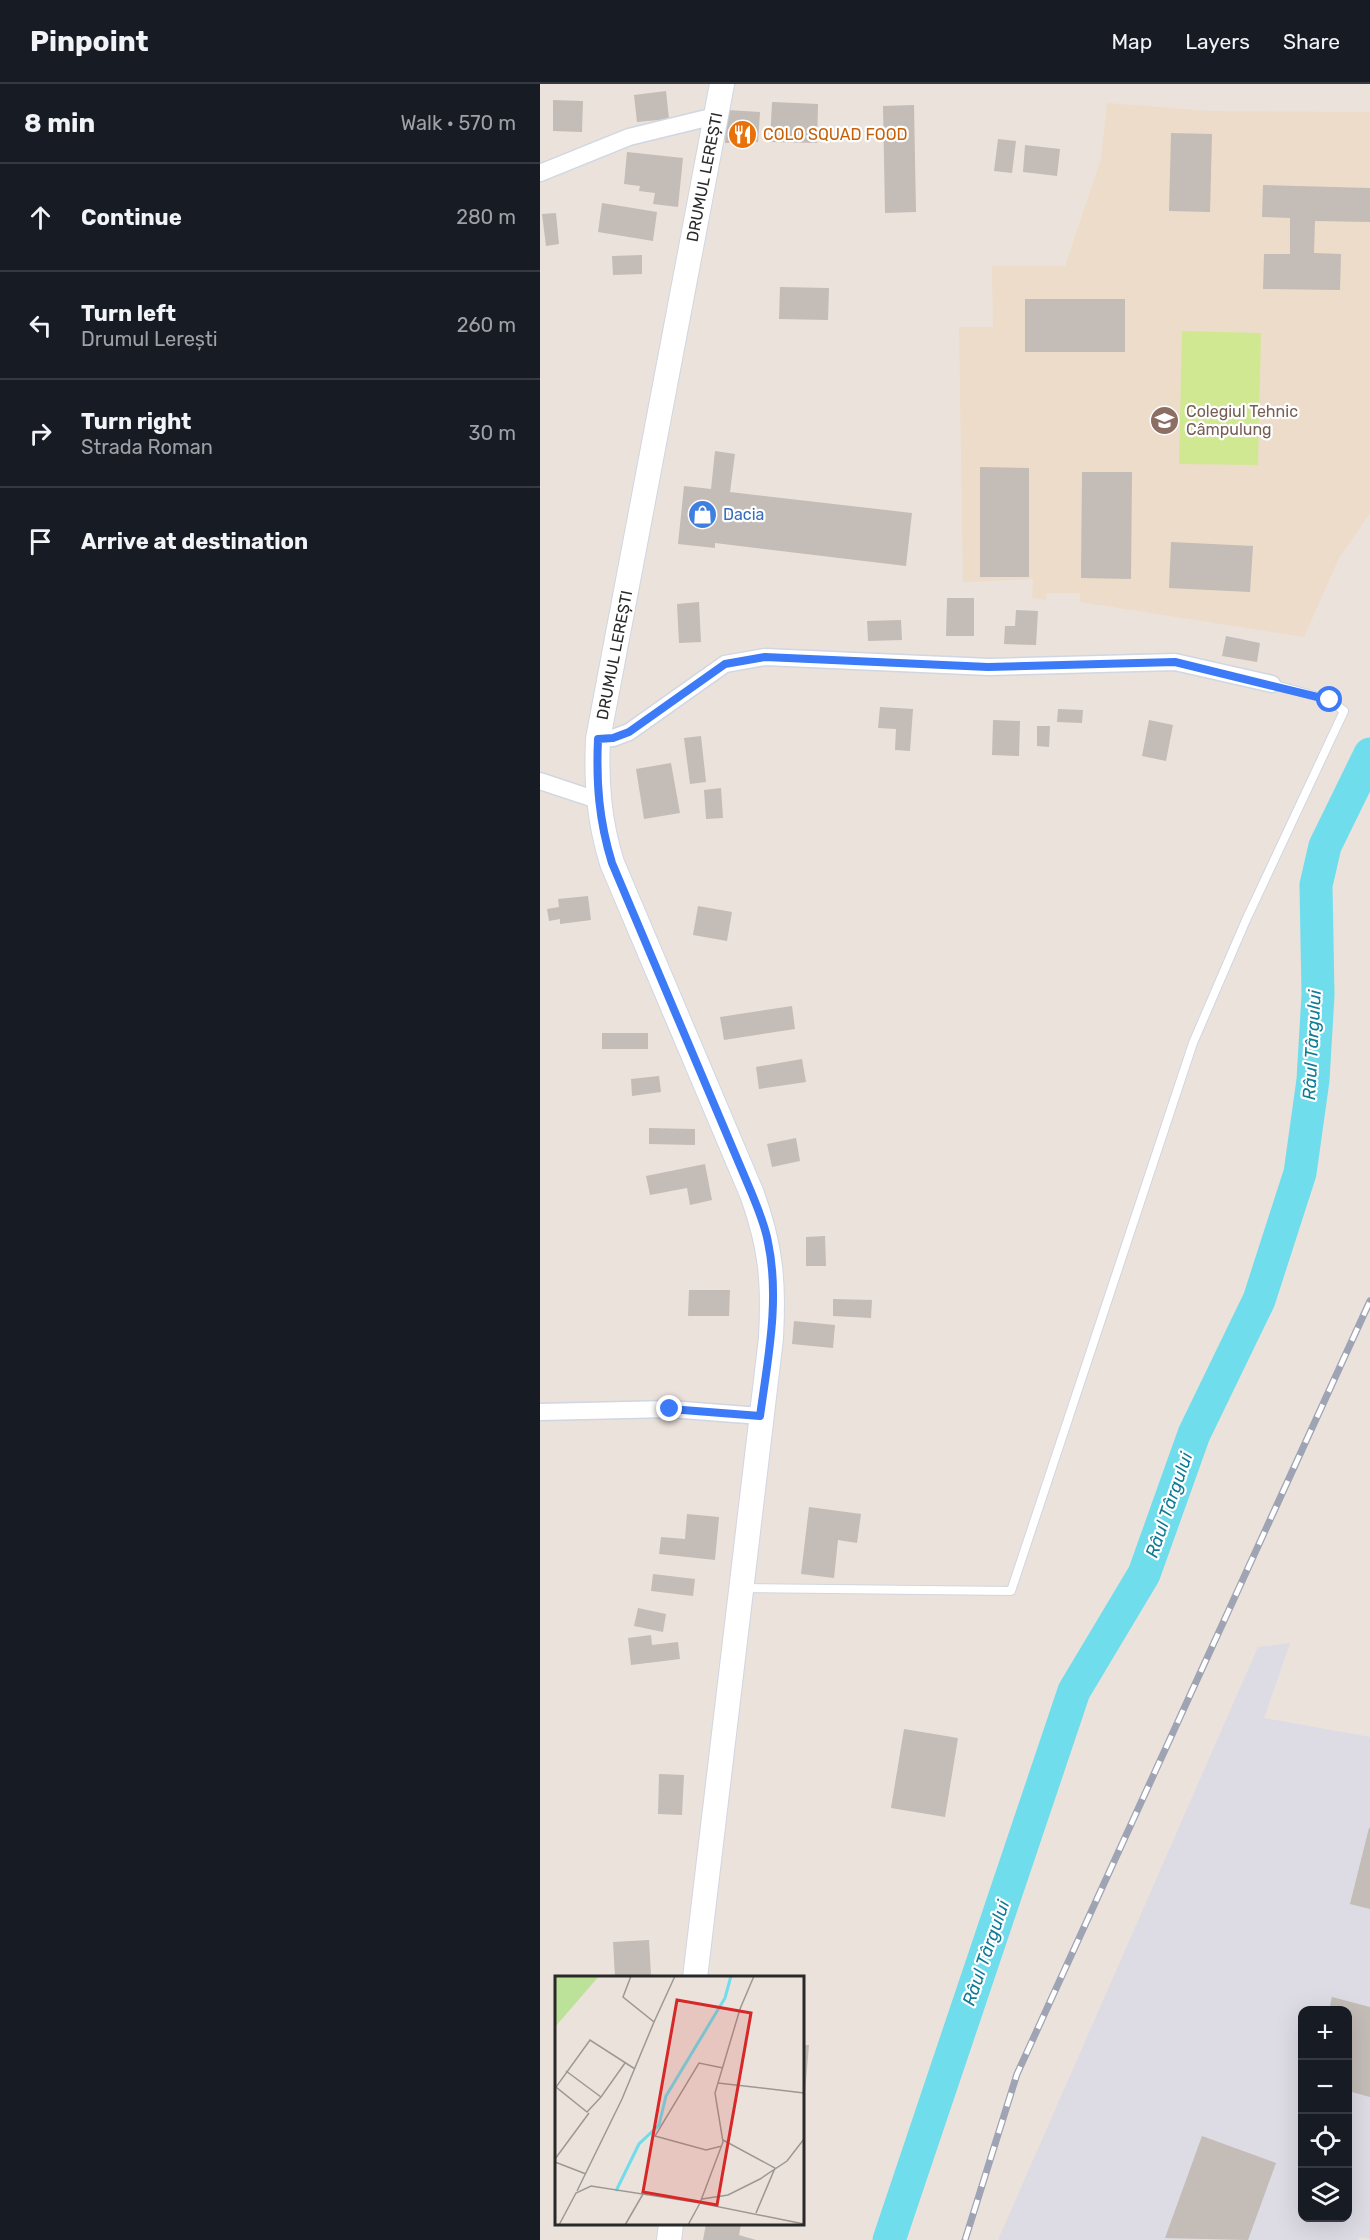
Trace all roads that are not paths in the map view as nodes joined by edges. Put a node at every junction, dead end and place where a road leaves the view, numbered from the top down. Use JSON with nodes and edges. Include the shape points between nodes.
{"nodes":[{"id":1,"x":722,"y":84,"type":"edge"},
{"id":2,"x":715,"y":116,"type":"junction"},
{"id":3,"x":540,"y":173,"type":"edge"},
{"id":4,"x":1272,"y":684,"type":"joint"},
{"id":5,"x":598,"y":739,"type":"junction"},
{"id":6,"x":540,"y":781,"type":"edge"},
{"id":7,"x":597,"y":800,"type":"junction"},
{"id":8,"x":540,"y":1412,"type":"edge"},
{"id":9,"x":760,"y":1416,"type":"junction"},
{"id":10,"x":740,"y":1587,"type":"junction"},
{"id":11,"x":695,"y":1976,"type":"edge"},
{"id":12,"x":671,"y":2225,"type":"edge"},
{"id":13,"x":669,"y":2240,"type":"edge"}],
"edges":[{"from":1,"to":2,"type":"main road","name":"DRUMUL LEREȘTI"},
{"from":2,"to":3,"type":"street","via":[[629,137]]},
{"from":2,"to":5,"type":"main road","name":"DRUMUL LEREȘTI"},
{"from":4,"to":5,"type":"street","via":[[1175,662],[988,667],[765,657],[725,664],[629,732]]},
{"from":4,"to":10,"type":"lane","via":[[1330,700],[1344,711],[1193,1043],[1011,1591]]},
{"from":5,"to":7,"type":"main road","name":"DRUMUL LEREȘTI"},
{"from":6,"to":7,"type":"street"},
{"from":7,"to":9,"type":"main road","name":"DRUMUL LEREȘTI","via":[[621,886],[735,1151],[768,1241],[773,1297]]},
{"from":8,"to":9,"type":"street","via":[[670,1409]]},
{"from":9,"to":10,"type":"main road","name":"DRUMUL LEREȘTI"},
{"from":10,"to":11,"type":"main road","name":"DRUMUL LEREȘTI"},
{"from":12,"to":13,"type":"main road"}]}
